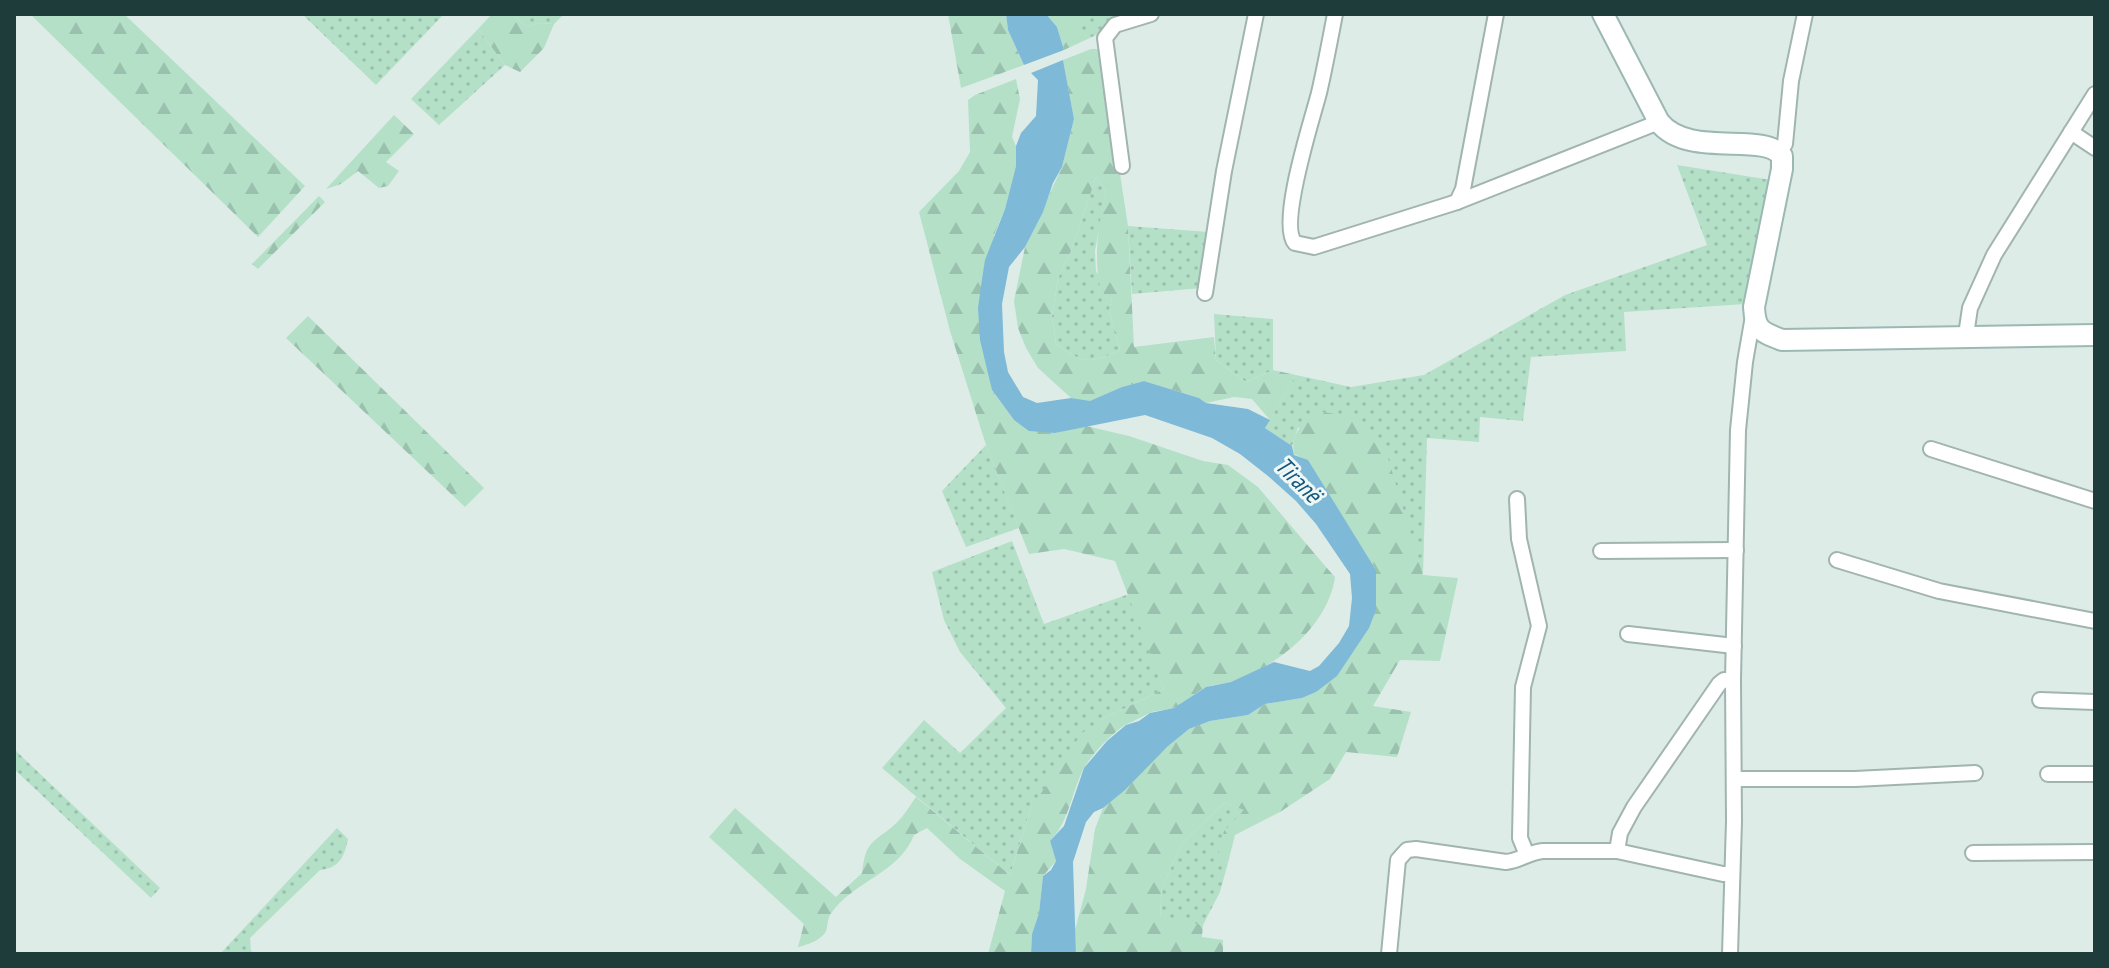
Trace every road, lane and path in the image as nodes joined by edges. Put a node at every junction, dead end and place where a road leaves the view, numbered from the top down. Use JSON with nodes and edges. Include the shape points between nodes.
{"nodes":[{"id":1,"x":1151,"y":14,"type":"edge"},
{"id":2,"x":1256,"y":14,"type":"edge"},
{"id":3,"x":1335,"y":14,"type":"edge"},
{"id":4,"x":1496,"y":14,"type":"edge"},
{"id":5,"x":1603,"y":14,"type":"edge"},
{"id":6,"x":1805,"y":14,"type":"edge"},
{"id":7,"x":2095,"y":94,"type":"edge"},
{"id":8,"x":1659,"y":122,"type":"junction"},
{"id":9,"x":2071,"y":132,"type":"junction"},
{"id":10,"x":2095,"y":148,"type":"edge"},
{"id":11,"x":1779,"y":151,"type":"junction"},
{"id":12,"x":1122,"y":166,"type":"dead end"},
{"id":13,"x":1457,"y":202,"type":"junction"},
{"id":14,"x":1205,"y":293,"type":"dead end"},
{"id":15,"x":1754,"y":307,"type":"junction"},
{"id":16,"x":1966,"y":335,"type":"junction"},
{"id":17,"x":2095,"y":335,"type":"edge"},
{"id":18,"x":1782,"y":340,"type":"junction"},
{"id":19,"x":1745,"y":362,"type":"junction"},
{"id":20,"x":1931,"y":449,"type":"dead end"},
{"id":21,"x":1517,"y":499,"type":"dead end"},
{"id":22,"x":2095,"y":501,"type":"edge"},
{"id":23,"x":1736,"y":550,"type":"junction"},
{"id":24,"x":1601,"y":551,"type":"dead end"},
{"id":25,"x":1837,"y":560,"type":"dead end"},
{"id":26,"x":2095,"y":621,"type":"edge"},
{"id":27,"x":1628,"y":634,"type":"dead end"},
{"id":28,"x":1734,"y":646,"type":"junction"},
{"id":29,"x":1733,"y":680,"type":"junction"},
{"id":30,"x":2040,"y":700,"type":"dead end"},
{"id":31,"x":2095,"y":702,"type":"edge"},
{"id":32,"x":1975,"y":773,"type":"dead end"},
{"id":33,"x":2048,"y":774,"type":"dead end"},
{"id":34,"x":2095,"y":774,"type":"edge"},
{"id":35,"x":1734,"y":779,"type":"junction"},
{"id":36,"x":1617,"y":851,"type":"junction"},
{"id":37,"x":2095,"y":852,"type":"edge"},
{"id":38,"x":1973,"y":853,"type":"dead end"},
{"id":39,"x":1527,"y":855,"type":"junction"},
{"id":40,"x":1732,"y":874,"type":"junction"},
{"id":41,"x":1389,"y":954,"type":"edge"},
{"id":42,"x":1730,"y":954,"type":"edge"}],
"edges":[{"from":1,"to":12,"type":"street","via":[[1115,25],[1105,38]]},
{"from":2,"to":14,"type":"street"},
{"from":3,"to":13,"type":"street","via":[[1293,192],[1291,239],[1314,247]]},
{"from":4,"to":13,"type":"street"},
{"from":5,"to":8,"type":"street"},
{"from":6,"to":11,"type":"street","via":[[1785,144]]},
{"from":7,"to":9,"type":"street"},
{"from":8,"to":11,"type":"street","via":[[1670,134],[1685,139]]},
{"from":8,"to":13,"type":"street"},
{"from":9,"to":10,"type":"street"},
{"from":9,"to":16,"type":"street","via":[[1994,255],[1970,308]]},
{"from":11,"to":15,"type":"street","via":[[1783,163]]},
{"from":15,"to":18,"type":"street","via":[[1758,327]]},
{"from":15,"to":19,"type":"street"},
{"from":16,"to":17,"type":"street"},
{"from":16,"to":18,"type":"street"},
{"from":18,"to":19,"type":"street","via":[[1760,343]]},
{"from":19,"to":23,"type":"street"},
{"from":20,"to":22,"type":"street"},
{"from":21,"to":39,"type":"street","via":[[1519,539],[1539,626],[1523,687],[1520,838]]},
{"from":23,"to":24,"type":"street"},
{"from":23,"to":28,"type":"street"},
{"from":25,"to":26,"type":"street","via":[[1939,591]]},
{"from":27,"to":28,"type":"street"},
{"from":28,"to":29,"type":"street"},
{"from":29,"to":35,"type":"street"},
{"from":29,"to":36,"type":"street","via":[[1719,684],[1634,807]]},
{"from":30,"to":31,"type":"street"},
{"from":32,"to":35,"type":"street"},
{"from":33,"to":34,"type":"street"},
{"from":35,"to":40,"type":"street"},
{"from":36,"to":39,"type":"street"},
{"from":36,"to":40,"type":"street"},
{"from":37,"to":38,"type":"street"},
{"from":39,"to":41,"type":"street","via":[[1506,862],[1407,850],[1398,860]]},
{"from":40,"to":42,"type":"street"}]}
